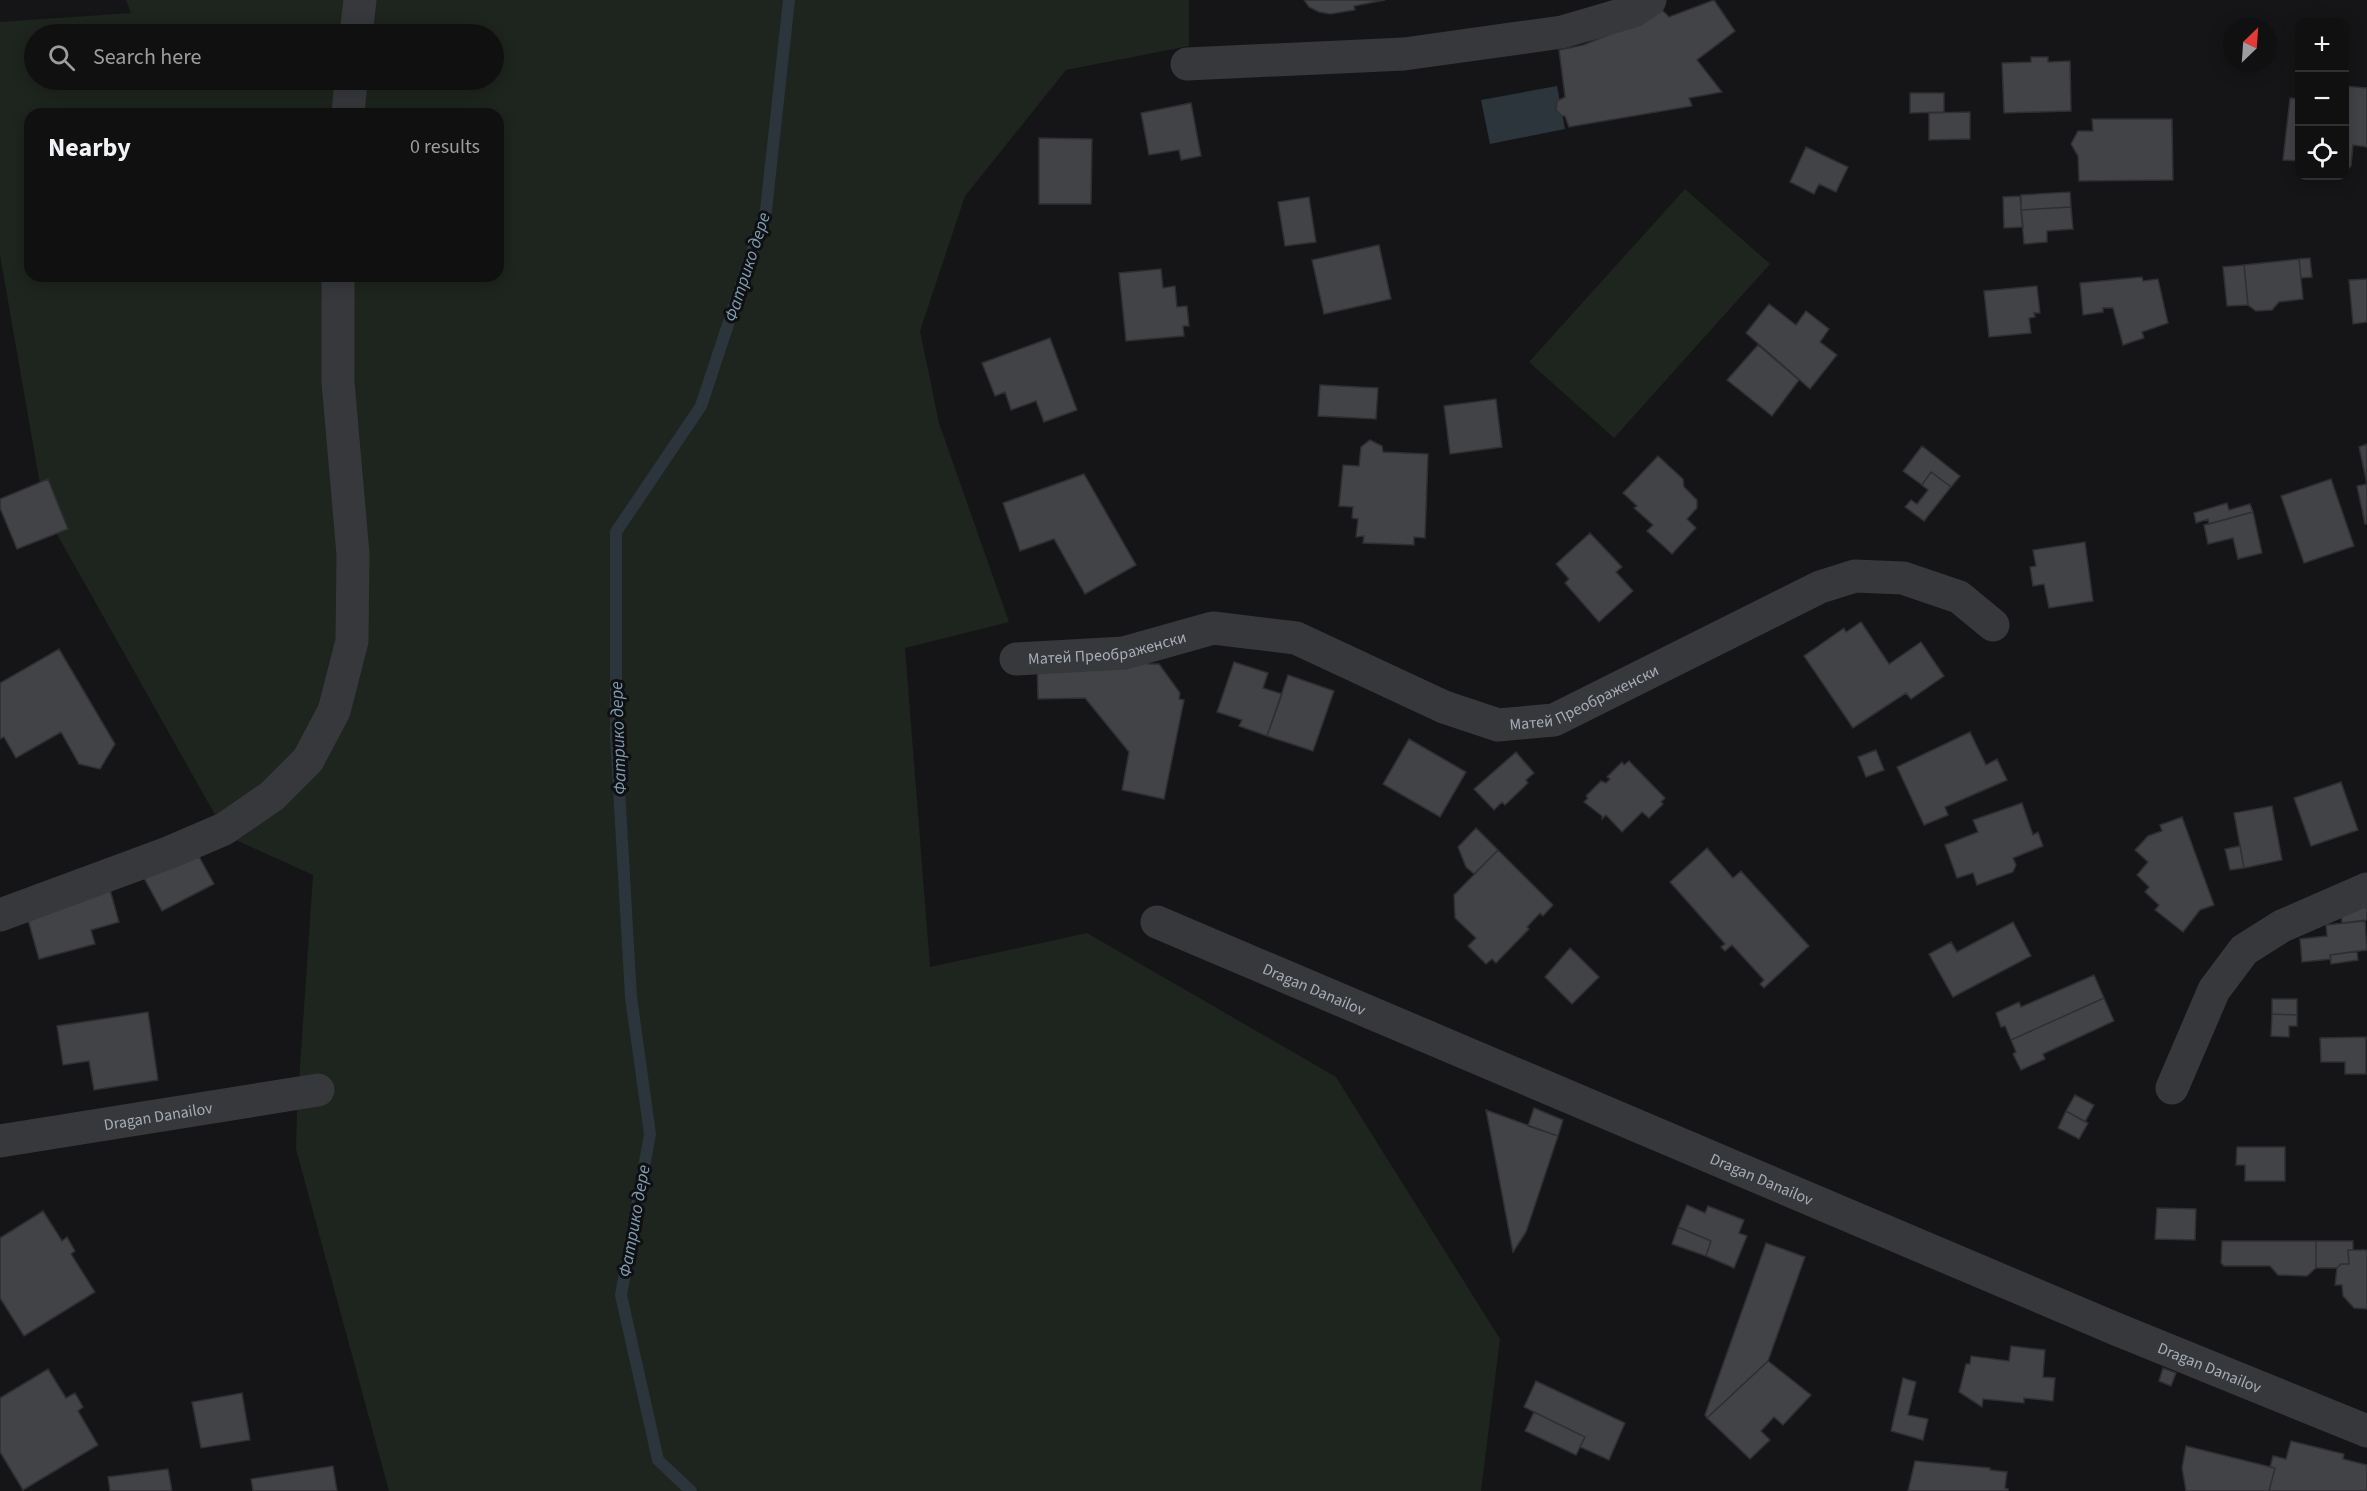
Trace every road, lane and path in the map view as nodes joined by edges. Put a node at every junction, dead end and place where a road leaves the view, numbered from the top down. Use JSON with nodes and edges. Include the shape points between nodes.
{"nodes":[{"id":1,"x":360,"y":0,"type":"edge"},
{"id":2,"x":1650,"y":0,"type":"edge"},
{"id":3,"x":357,"y":24,"type":"edge"},
{"id":4,"x":1187,"y":64,"type":"dead end"},
{"id":5,"x":350,"y":90,"type":"edge"},
{"id":6,"x":349,"y":108,"type":"edge"},
{"id":7,"x":338,"y":282,"type":"edge"},
{"id":8,"x":1993,"y":625,"type":"dead end"},
{"id":9,"x":1017,"y":659,"type":"dead end"},
{"id":10,"x":2367,"y":889,"type":"edge"},
{"id":11,"x":0,"y":915,"type":"edge"},
{"id":12,"x":1157,"y":922,"type":"dead end"},
{"id":13,"x":2172,"y":1088,"type":"dead end"},
{"id":14,"x":318,"y":1090,"type":"dead end"},
{"id":15,"x":0,"y":1142,"type":"edge"},
{"id":16,"x":2367,"y":1431,"type":"edge"}],
"edges":[{"from":1,"to":3,"type":"street"},
{"from":2,"to":4,"type":"street","via":[[1634,11],[1562,32],[1404,54]]},
{"from":5,"to":6,"type":"street"},
{"from":7,"to":11,"type":"street","via":[[338,382],[353,554],[352,641],[334,711],[308,760],[272,796],[224,829]]},
{"from":8,"to":9,"type":"street","name":"Матей Преображенски","via":[[1959,597],[1903,578],[1855,576],[1820,587],[1554,720],[1498,725],[1444,707],[1296,638],[1213,628],[1124,652]]},
{"from":10,"to":13,"type":"street","via":[[2282,926],[2244,950],[2214,990]]},
{"from":12,"to":16,"type":"street","name":"Dragan Danailov","via":[[2116,1329]]},
{"from":14,"to":15,"type":"street","name":"Dragan Danailov"}]}
